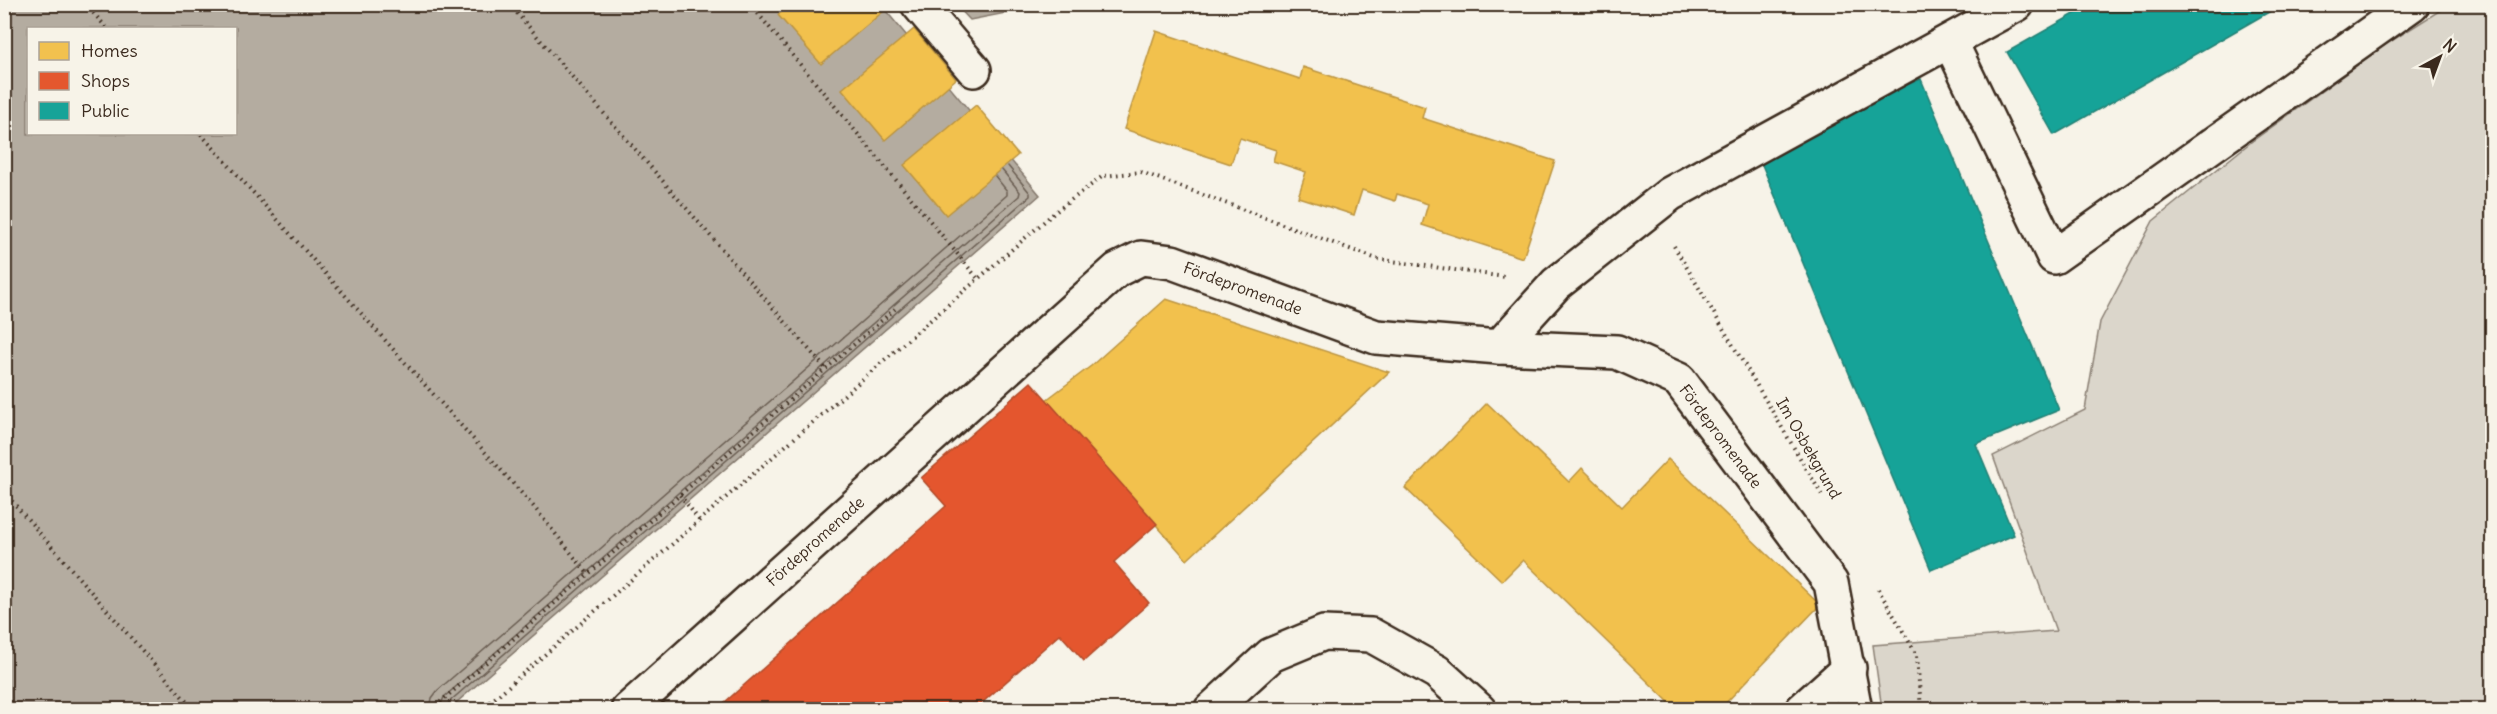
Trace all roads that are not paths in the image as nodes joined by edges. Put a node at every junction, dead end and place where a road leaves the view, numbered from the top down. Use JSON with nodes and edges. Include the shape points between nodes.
{"nodes":[{"id":1,"x":918,"y":4,"type":"edge"},
{"id":2,"x":2017,"y":4,"type":"edge"},
{"id":3,"x":2412,"y":4,"type":"edge"},
{"id":4,"x":1950,"y":41,"type":"junction"},
{"id":5,"x":974,"y":70,"type":"dead end"},
{"id":6,"x":1499,"y":348,"type":"junction"},
{"id":7,"x":1849,"y":668,"type":"junction"},
{"id":8,"x":628,"y":710,"type":"edge"},
{"id":9,"x":1211,"y":710,"type":"edge"},
{"id":10,"x":1479,"y":710,"type":"edge"},
{"id":11,"x":1802,"y":710,"type":"edge"},
{"id":12,"x":1854,"y":710,"type":"edge"}],
"edges":[{"from":1,"to":5,"type":"street"},
{"from":2,"to":4,"type":"street"},
{"from":3,"to":4,"type":"street","via":[[2054,257]]},
{"from":4,"to":6,"type":"street","via":[[1670,194],[1556,284]]},
{"from":6,"to":7,"type":"street","name":"Fördepromenade","via":[[1617,352],[1679,380],[1831,583]]},
{"from":6,"to":8,"type":"street","name":"Fördepromenade","via":[[1376,338],[1172,262],[1142,258],[1116,270]]},
{"from":7,"to":11,"type":"street"},
{"from":7,"to":12,"type":"street","name":"Fördepromenade"},
{"from":9,"to":10,"type":"street","via":[[1271,655],[1324,633],[1371,635],[1437,672]]}]}
